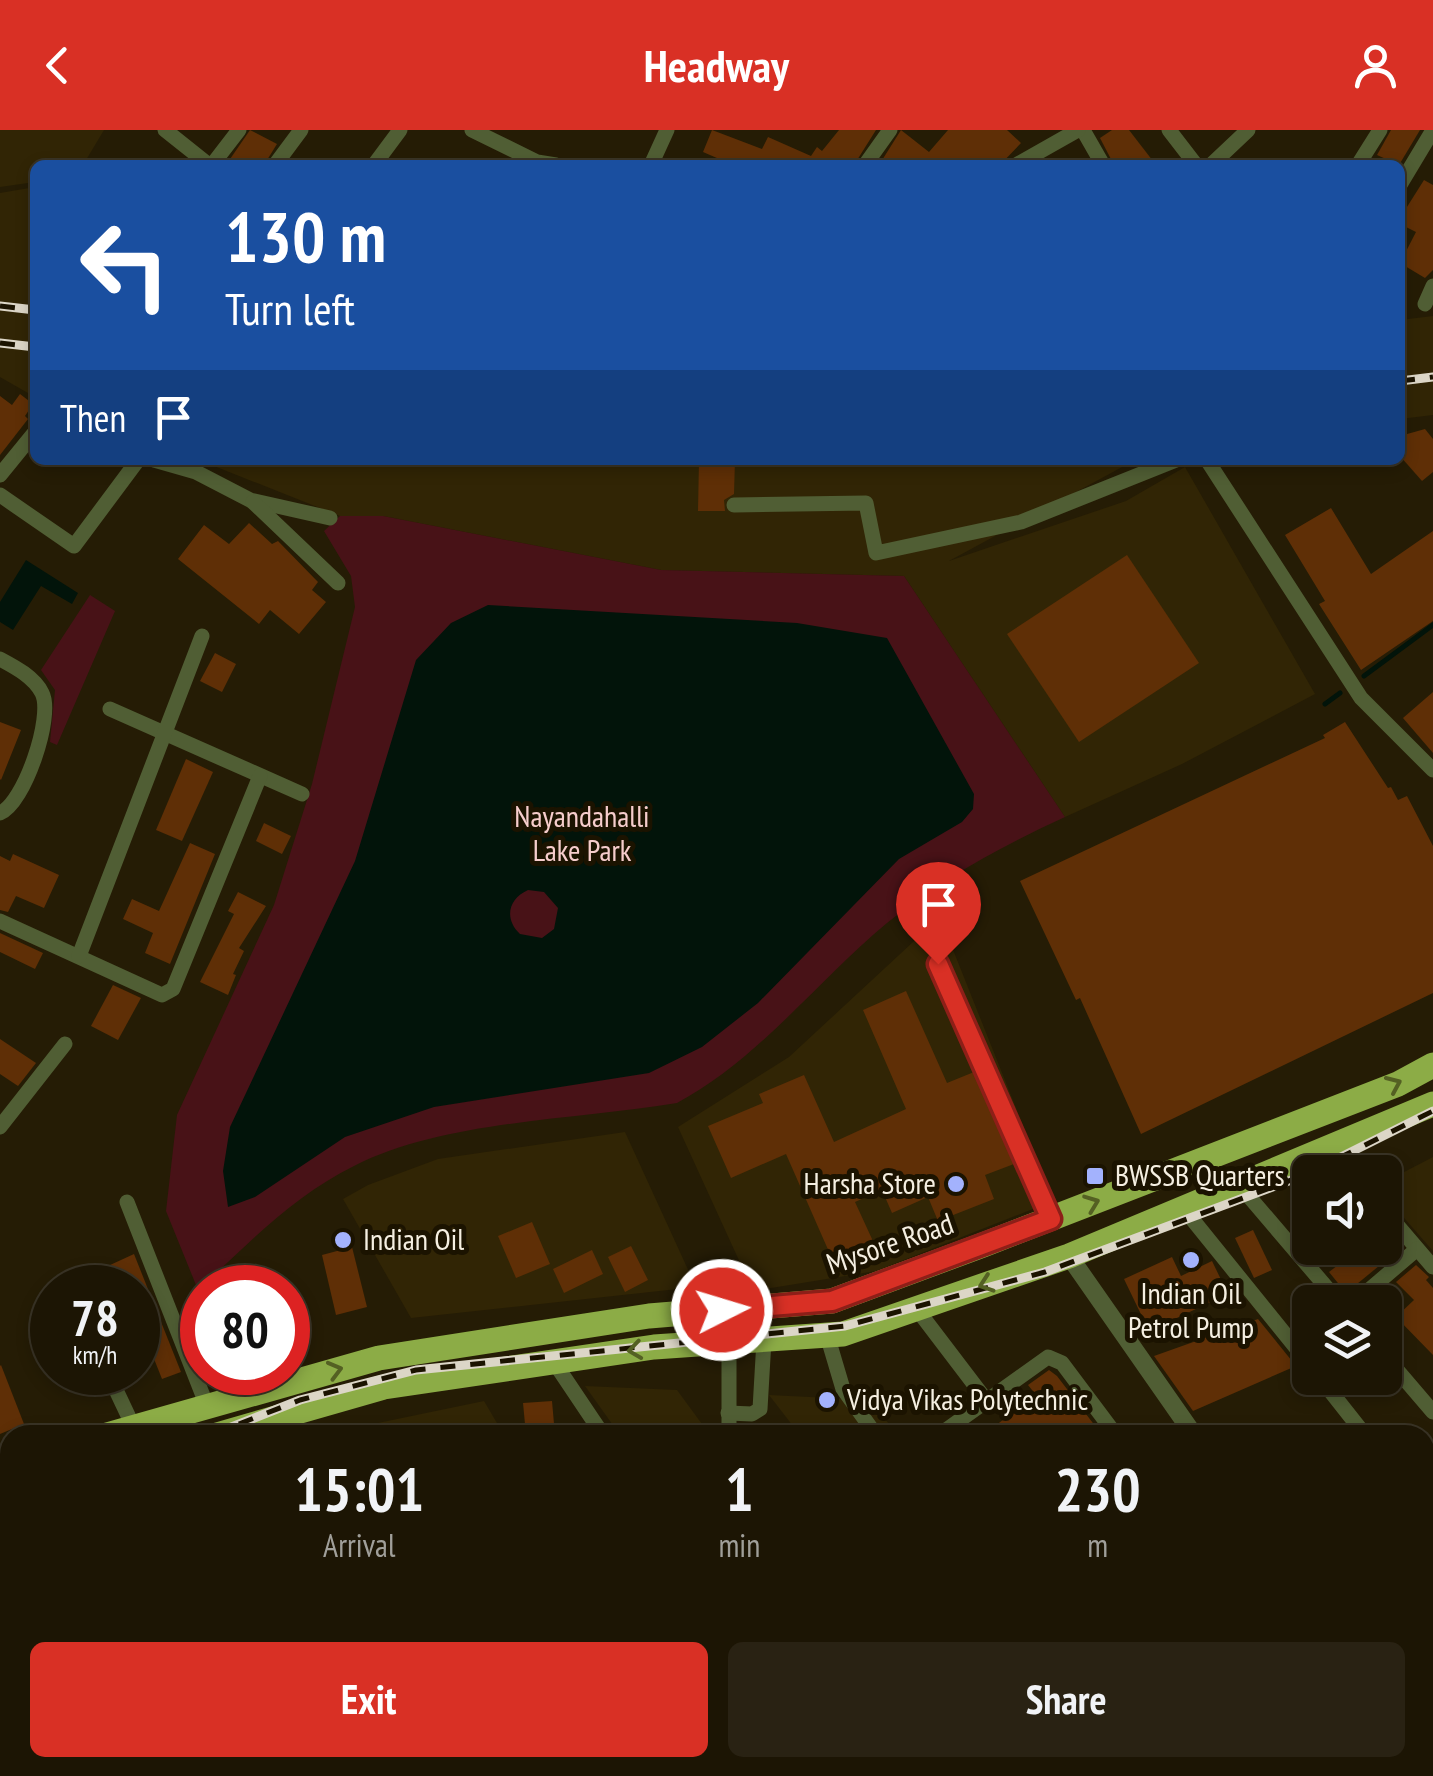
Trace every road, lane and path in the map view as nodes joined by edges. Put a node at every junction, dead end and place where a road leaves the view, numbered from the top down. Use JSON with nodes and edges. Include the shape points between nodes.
{"nodes":[{"id":1,"x":165,"y":130,"type":"edge"},
{"id":2,"x":239,"y":130,"type":"edge"},
{"id":3,"x":301,"y":130,"type":"edge"},
{"id":4,"x":400,"y":130,"type":"edge"},
{"id":5,"x":472,"y":130,"type":"edge"},
{"id":6,"x":667,"y":130,"type":"edge"},
{"id":7,"x":890,"y":130,"type":"edge"},
{"id":8,"x":1040,"y":130,"type":"edge"},
{"id":9,"x":1080,"y":130,"type":"edge"},
{"id":10,"x":1169,"y":130,"type":"edge"},
{"id":11,"x":1248,"y":130,"type":"edge"},
{"id":12,"x":1380,"y":130,"type":"edge"},
{"id":13,"x":1433,"y":130,"type":"edge"},
{"id":14,"x":1055,"y":142,"type":"junction"},
{"id":15,"x":204,"y":160,"type":"edge"},
{"id":16,"x":214,"y":160,"type":"edge"},
{"id":17,"x":279,"y":160,"type":"edge"},
{"id":18,"x":378,"y":160,"type":"edge"},
{"id":19,"x":533,"y":160,"type":"edge"},
{"id":20,"x":652,"y":160,"type":"edge"},
{"id":21,"x":869,"y":160,"type":"edge"},
{"id":22,"x":1024,"y":160,"type":"edge"},
{"id":23,"x":1101,"y":160,"type":"edge"},
{"id":24,"x":1192,"y":160,"type":"edge"},
{"id":25,"x":1216,"y":160,"type":"edge"},
{"id":26,"x":1361,"y":160,"type":"edge"},
{"id":27,"x":1405,"y":177,"type":"edge"},
{"id":28,"x":1433,"y":286,"type":"edge"},
{"id":29,"x":1425,"y":304,"type":"dead end"},
{"id":30,"x":30,"y":438,"type":"edge"},
{"id":31,"x":134,"y":465,"type":"edge"},
{"id":32,"x":172,"y":465,"type":"edge"},
{"id":33,"x":1164,"y":465,"type":"edge"},
{"id":34,"x":1210,"y":465,"type":"edge"},
{"id":35,"x":0,"y":474,"type":"edge"},
{"id":36,"x":0,"y":495,"type":"edge"},
{"id":37,"x":250,"y":500,"type":"junction"},
{"id":38,"x":734,"y":505,"type":"dead end"},
{"id":39,"x":330,"y":518,"type":"dead end"},
{"id":40,"x":338,"y":584,"type":"dead end"},
{"id":41,"x":202,"y":636,"type":"dead end"},
{"id":42,"x":0,"y":658,"type":"edge"},
{"id":43,"x":110,"y":709,"type":"dead end"},
{"id":44,"x":166,"y":731,"type":"junction"},
{"id":45,"x":1433,"y":770,"type":"edge"},
{"id":46,"x":260,"y":776,"type":"junction"},
{"id":47,"x":302,"y":794,"type":"dead end"},
{"id":48,"x":0,"y":813,"type":"edge"},
{"id":49,"x":0,"y":920,"type":"edge"},
{"id":50,"x":79,"y":956,"type":"junction"},
{"id":51,"x":938,"y":964,"type":"dead end"},
{"id":52,"x":65,"y":1044,"type":"dead end"},
{"id":53,"x":1433,"y":1065,"type":"edge"},
{"id":54,"x":1433,"y":1104,"type":"edge"},
{"id":55,"x":0,"y":1126,"type":"edge"},
{"id":56,"x":1331,"y":1148,"type":"junction"},
{"id":57,"x":1337,"y":1155,"type":"edge"},
{"id":58,"x":1240,"y":1186,"type":"junction"},
{"id":59,"x":127,"y":1202,"type":"dead end"},
{"id":60,"x":1184,"y":1209,"type":"junction"},
{"id":61,"x":1051,"y":1219,"type":"junction"},
{"id":62,"x":1402,"y":1232,"type":"edge"},
{"id":63,"x":1417,"y":1249,"type":"junction"},
{"id":64,"x":1069,"y":1256,"type":"junction"},
{"id":65,"x":1433,"y":1267,"type":"edge"},
{"id":66,"x":1324,"y":1285,"type":"edge"},
{"id":67,"x":1376,"y":1285,"type":"edge"},
{"id":68,"x":916,"y":1308,"type":"junction"},
{"id":69,"x":827,"y":1335,"type":"junction"},
{"id":70,"x":764,"y":1340,"type":"junction"},
{"id":71,"x":729,"y":1342,"type":"junction"},
{"id":72,"x":1292,"y":1343,"type":"edge"},
{"id":73,"x":380,"y":1358,"type":"junction"},
{"id":74,"x":554,"y":1362,"type":"junction"},
{"id":75,"x":1402,"y":1376,"type":"edge"},
{"id":76,"x":384,"y":1387,"type":"junction"},
{"id":77,"x":118,"y":1395,"type":"edge"},
{"id":78,"x":1334,"y":1395,"type":"edge"},
{"id":79,"x":986,"y":1400,"type":"junction"},
{"id":80,"x":207,"y":1406,"type":"junction"},
{"id":81,"x":1433,"y":1412,"type":"edge"},
{"id":82,"x":728,"y":1414,"type":"junction"},
{"id":83,"x":133,"y":1425,"type":"edge"},
{"id":84,"x":137,"y":1425,"type":"edge"},
{"id":85,"x":252,"y":1425,"type":"edge"},
{"id":86,"x":596,"y":1425,"type":"edge"},
{"id":87,"x":729,"y":1425,"type":"edge"},
{"id":88,"x":869,"y":1425,"type":"edge"},
{"id":89,"x":952,"y":1425,"type":"edge"},
{"id":90,"x":1108,"y":1425,"type":"edge"},
{"id":91,"x":1187,"y":1425,"type":"edge"},
{"id":92,"x":1358,"y":1425,"type":"edge"}],
"edges":[{"from":1,"to":15,"type":"street"},
{"from":2,"to":16,"type":"street"},
{"from":3,"to":17,"type":"street"},
{"from":4,"to":18,"type":"street"},
{"from":5,"to":19,"type":"street"},
{"from":6,"to":20,"type":"street"},
{"from":7,"to":21,"type":"street"},
{"from":8,"to":14,"type":"street"},
{"from":9,"to":14,"type":"street"},
{"from":9,"to":23,"type":"street"},
{"from":10,"to":24,"type":"street"},
{"from":11,"to":25,"type":"street"},
{"from":12,"to":26,"type":"street"},
{"from":13,"to":27,"type":"street"},
{"from":14,"to":22,"type":"street"},
{"from":28,"to":29,"type":"street"},
{"from":30,"to":35,"type":"street"},
{"from":31,"to":36,"type":"street","via":[[74,546]]},
{"from":32,"to":37,"type":"street"},
{"from":33,"to":38,"type":"street","via":[[1021,522],[876,553],[866,502]]},
{"from":34,"to":45,"type":"street","via":[[1361,698]]},
{"from":37,"to":39,"type":"street"},
{"from":37,"to":40,"type":"street"},
{"from":41,"to":44,"type":"street"},
{"from":42,"to":48,"type":"street","via":[[37,685],[46,708],[14,804]]},
{"from":43,"to":44,"type":"street"},
{"from":44,"to":46,"type":"street"},
{"from":44,"to":50,"type":"street"},
{"from":46,"to":47,"type":"street"},
{"from":46,"to":50,"type":"street","via":[[173,989],[162,996]]},
{"from":49,"to":50,"type":"street"},
{"from":51,"to":61,"type":"street"},
{"from":52,"to":55,"type":"street"},
{"from":61,"to":53,"type":"highway","name":"Mysore Road","one_way":true},
{"from":54,"to":56,"type":"highway"},
{"from":56,"to":57,"type":"street"},
{"from":56,"to":58,"type":"highway"},
{"from":58,"to":60,"type":"highway"},
{"from":58,"to":66,"type":"street"},
{"from":59,"to":80,"type":"street"},
{"from":60,"to":64,"type":"highway"},
{"from":60,"to":72,"type":"street"},
{"from":61,"to":73,"type":"highway","name":"Mysore Road","via":[[832,1301],[649,1316]]},
{"from":62,"to":63,"type":"street"},
{"from":63,"to":65,"type":"street"},
{"from":63,"to":67,"type":"street"},
{"from":64,"to":68,"type":"highway","one_way":true},
{"from":64,"to":91,"type":"street"},
{"from":68,"to":69,"type":"highway"},
{"from":68,"to":79,"type":"street"},
{"from":69,"to":70,"type":"highway"},
{"from":69,"to":88,"type":"street","via":[[843,1389]]},
{"from":70,"to":71,"type":"highway"},
{"from":70,"to":82,"type":"street","via":[[760,1410]]},
{"from":71,"to":74,"type":"highway","one_way":true},
{"from":71,"to":82,"type":"street"},
{"from":73,"to":76,"type":"highway"},
{"from":80,"to":73,"type":"highway","name":"Mysore Road","one_way":true},
{"from":74,"to":76,"type":"highway"},
{"from":74,"to":86,"type":"street"},
{"from":75,"to":81,"type":"street"},
{"from":76,"to":85,"type":"highway"},
{"from":77,"to":83,"type":"street"},
{"from":78,"to":92,"type":"street"},
{"from":79,"to":89,"type":"street"},
{"from":79,"to":90,"type":"street","via":[[1054,1358]]},
{"from":80,"to":84,"type":"highway","name":"Mysore Road"},
{"from":82,"to":87,"type":"street"}]}
